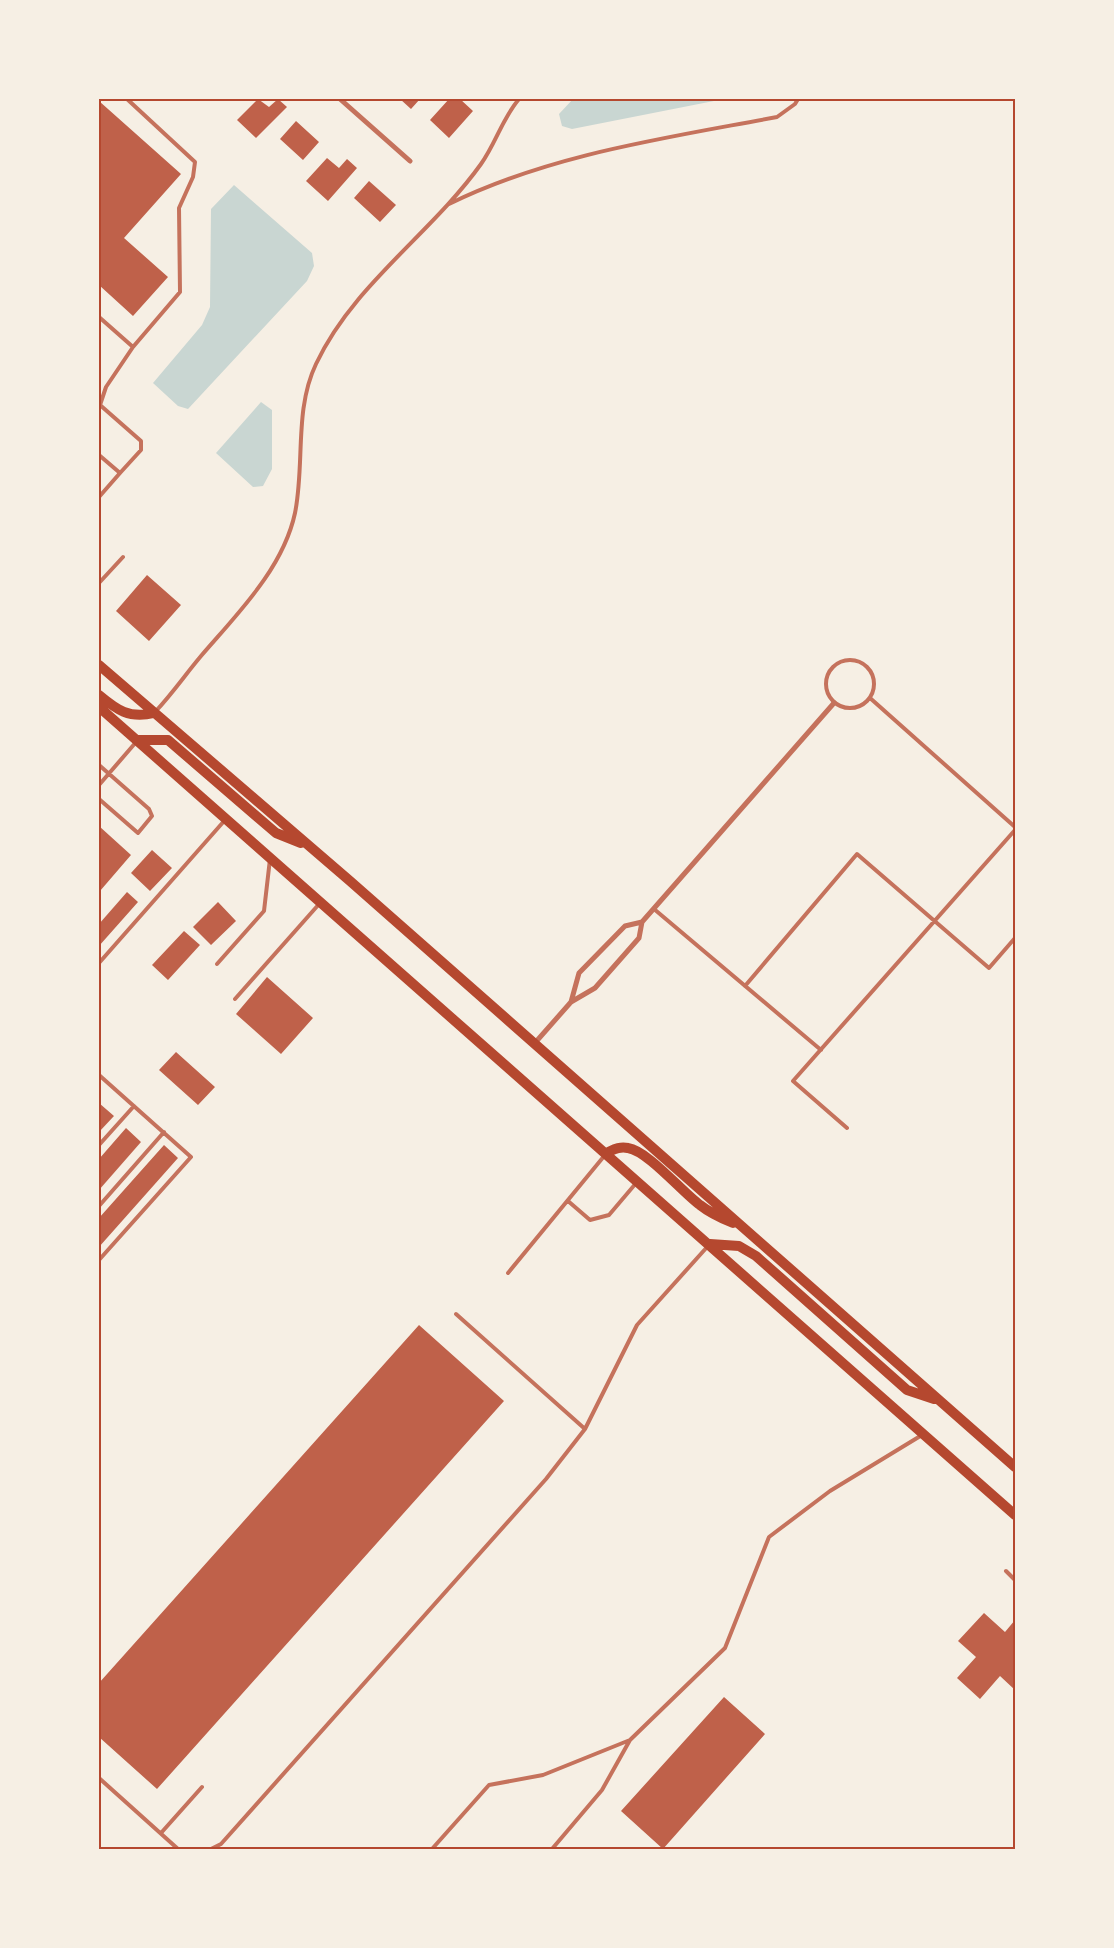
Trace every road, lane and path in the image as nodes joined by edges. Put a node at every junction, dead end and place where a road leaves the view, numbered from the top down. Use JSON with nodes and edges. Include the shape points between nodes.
{"nodes":[{"id":1,"x":127,"y":99,"type":"edge"},
{"id":2,"x":340,"y":99,"type":"edge"},
{"id":3,"x":519,"y":99,"type":"edge"},
{"id":4,"x":798,"y":99,"type":"edge"},
{"id":5,"x":410,"y":161,"type":"dead end"},
{"id":6,"x":447,"y":205,"type":"junction"},
{"id":7,"x":99,"y":317,"type":"edge"},
{"id":8,"x":133,"y":347,"type":"junction"},
{"id":9,"x":99,"y":455,"type":"edge"},
{"id":10,"x":120,"y":474,"type":"junction"},
{"id":11,"x":99,"y":497,"type":"edge"},
{"id":12,"x":123,"y":557,"type":"dead end"},
{"id":13,"x":99,"y":583,"type":"edge"},
{"id":14,"x":99,"y":665,"type":"edge"},
{"id":15,"x":99,"y":695,"type":"edge"},
{"id":16,"x":870,"y":698,"type":"junction"},
{"id":17,"x":834,"y":703,"type":"junction"},
{"id":18,"x":99,"y":707,"type":"edge"},
{"id":19,"x":154,"y":713,"type":"junction"},
{"id":20,"x":139,"y":740,"type":"junction"},
{"id":21,"x":99,"y":766,"type":"edge"},
{"id":22,"x":108,"y":773,"type":"junction"},
{"id":23,"x":99,"y":785,"type":"edge"},
{"id":24,"x":99,"y":799,"type":"edge"},
{"id":25,"x":227,"y":818,"type":"junction"},
{"id":26,"x":1015,"y":828,"type":"edge"},
{"id":27,"x":309,"y":846,"type":"junction"},
{"id":28,"x":270,"y":857,"type":"junction"},
{"id":29,"x":321,"y":901,"type":"junction"},
{"id":30,"x":654,"y":909,"type":"junction"},
{"id":31,"x":934,"y":921,"type":"junction"},
{"id":32,"x":642,"y":922,"type":"junction"},
{"id":33,"x":1015,"y":938,"type":"edge"},
{"id":34,"x":99,"y":963,"type":"edge"},
{"id":35,"x":216,"y":964,"type":"dead end"},
{"id":36,"x":744,"y":986,"type":"junction"},
{"id":37,"x":234,"y":999,"type":"dead end"},
{"id":38,"x":571,"y":1002,"type":"junction"},
{"id":39,"x":534,"y":1044,"type":"junction"},
{"id":40,"x":821,"y":1050,"type":"junction"},
{"id":41,"x":99,"y":1074,"type":"edge"},
{"id":42,"x":104,"y":1079,"type":"junction"},
{"id":43,"x":99,"y":1084,"type":"edge"},
{"id":44,"x":134,"y":1106,"type":"junction"},
{"id":45,"x":846,"y":1128,"type":"dead end"},
{"id":46,"x":164,"y":1132,"type":"junction"},
{"id":47,"x":99,"y":1145,"type":"edge"},
{"id":48,"x":606,"y":1153,"type":"junction"},
{"id":49,"x":638,"y":1181,"type":"junction"},
{"id":50,"x":568,"y":1201,"type":"junction"},
{"id":51,"x":99,"y":1206,"type":"edge"},
{"id":52,"x":741,"y":1226,"type":"junction"},
{"id":53,"x":710,"y":1244,"type":"junction"},
{"id":54,"x":99,"y":1260,"type":"edge"},
{"id":55,"x":508,"y":1273,"type":"dead end"},
{"id":56,"x":456,"y":1314,"type":"dead end"},
{"id":57,"x":940,"y":1401,"type":"junction"},
{"id":58,"x":584,"y":1429,"type":"junction"},
{"id":59,"x":924,"y":1434,"type":"junction"},
{"id":60,"x":1015,"y":1467,"type":"edge"},
{"id":61,"x":1015,"y":1515,"type":"edge"},
{"id":62,"x":1006,"y":1571,"type":"dead end"},
{"id":63,"x":1015,"y":1580,"type":"edge"},
{"id":64,"x":630,"y":1740,"type":"junction"},
{"id":65,"x":99,"y":1778,"type":"edge"},
{"id":66,"x":202,"y":1787,"type":"dead end"},
{"id":67,"x":161,"y":1833,"type":"junction"},
{"id":68,"x":178,"y":1849,"type":"edge"},
{"id":69,"x":211,"y":1849,"type":"edge"},
{"id":70,"x":432,"y":1849,"type":"edge"},
{"id":71,"x":552,"y":1849,"type":"edge"}],
"edges":[{"from":1,"to":8,"type":"lane","via":[[195,162],[193,177],[179,208],[180,292]]},
{"from":2,"to":5,"type":"street"},
{"from":3,"to":6,"type":"lane","via":[[501,123],[482,163]]},
{"from":4,"to":6,"type":"lane","via":[[777,117],[550,164],[488,185]]},
{"from":6,"to":19,"type":"lane","via":[[344,317],[327,343],[315,365],[305,399],[295,513],[282,553],[243,607]]},
{"from":7,"to":8,"type":"lane"},
{"from":8,"to":10,"type":"lane","via":[[106,387],[100,405],[141,441],[141,450]]},
{"from":9,"to":10,"type":"lane"},
{"from":10,"to":11,"type":"lane"},
{"from":12,"to":13,"type":"lane"},
{"from":14,"to":19,"type":"main road"},
{"from":15,"to":19,"type":"main road","via":[[116,709],[139,717]]},
{"from":16,"to":17,"type":"lane","via":[[849,709]]},
{"from":16,"to":17,"type":"lane","via":[[874,682],[868,668],[854,660],[846,660],[832,667],[825,682]]},
{"from":16,"to":26,"type":"lane"},
{"from":17,"to":30,"type":"street"},
{"from":18,"to":20,"type":"main road"},
{"from":19,"to":27,"type":"main road"},
{"from":20,"to":22,"type":"lane"},
{"from":20,"to":25,"type":"main road"},
{"from":20,"to":27,"type":"main road","via":[[168,740],[276,833]]},
{"from":21,"to":22,"type":"lane"},
{"from":22,"to":23,"type":"lane"},
{"from":22,"to":24,"type":"lane","via":[[149,809],[152,816],[138,833]]},
{"from":25,"to":28,"type":"main road"},
{"from":25,"to":34,"type":"lane"},
{"from":26,"to":31,"type":"lane"},
{"from":27,"to":39,"type":"main road"},
{"from":28,"to":29,"type":"main road"},
{"from":28,"to":35,"type":"lane","via":[[264,911]]},
{"from":29,"to":37,"type":"lane"},
{"from":29,"to":48,"type":"main road"},
{"from":30,"to":32,"type":"street"},
{"from":30,"to":36,"type":"lane"},
{"from":31,"to":33,"type":"lane","via":[[989,968]]},
{"from":31,"to":36,"type":"lane","via":[[857,854]]},
{"from":31,"to":40,"type":"lane"},
{"from":32,"to":38,"type":"street","via":[[639,938],[595,988]]},
{"from":32,"to":38,"type":"street","via":[[625,926],[579,973]]},
{"from":36,"to":40,"type":"lane"},
{"from":38,"to":39,"type":"street"},
{"from":39,"to":52,"type":"main road"},
{"from":40,"to":45,"type":"lane","via":[[793,1081]]},
{"from":41,"to":42,"type":"lane"},
{"from":42,"to":43,"type":"lane"},
{"from":42,"to":44,"type":"lane"},
{"from":44,"to":46,"type":"lane"},
{"from":44,"to":47,"type":"lane"},
{"from":46,"to":51,"type":"lane"},
{"from":46,"to":54,"type":"lane","via":[[190,1157]]},
{"from":48,"to":49,"type":"main road"},
{"from":48,"to":50,"type":"lane"},
{"from":48,"to":52,"type":"main road","via":[[630,1148],[699,1204],[720,1218]]},
{"from":49,"to":50,"type":"lane","via":[[609,1215],[590,1220]]},
{"from":49,"to":53,"type":"main road"},
{"from":50,"to":55,"type":"lane"},
{"from":52,"to":57,"type":"main road"},
{"from":53,"to":57,"type":"main road","via":[[739,1246],[756,1256],[906,1390]]},
{"from":53,"to":58,"type":"lane","via":[[637,1325]]},
{"from":53,"to":59,"type":"main road"},
{"from":56,"to":58,"type":"lane"},
{"from":57,"to":60,"type":"main road"},
{"from":58,"to":69,"type":"lane","via":[[546,1479],[221,1844]]},
{"from":59,"to":61,"type":"main road"},
{"from":59,"to":64,"type":"lane","via":[[830,1491],[769,1537],[725,1648]]},
{"from":62,"to":63,"type":"lane"},
{"from":64,"to":70,"type":"lane","via":[[543,1775],[489,1785]]},
{"from":64,"to":71,"type":"lane","via":[[602,1790]]},
{"from":65,"to":67,"type":"lane"},
{"from":66,"to":67,"type":"lane"},
{"from":67,"to":68,"type":"lane"}]}
